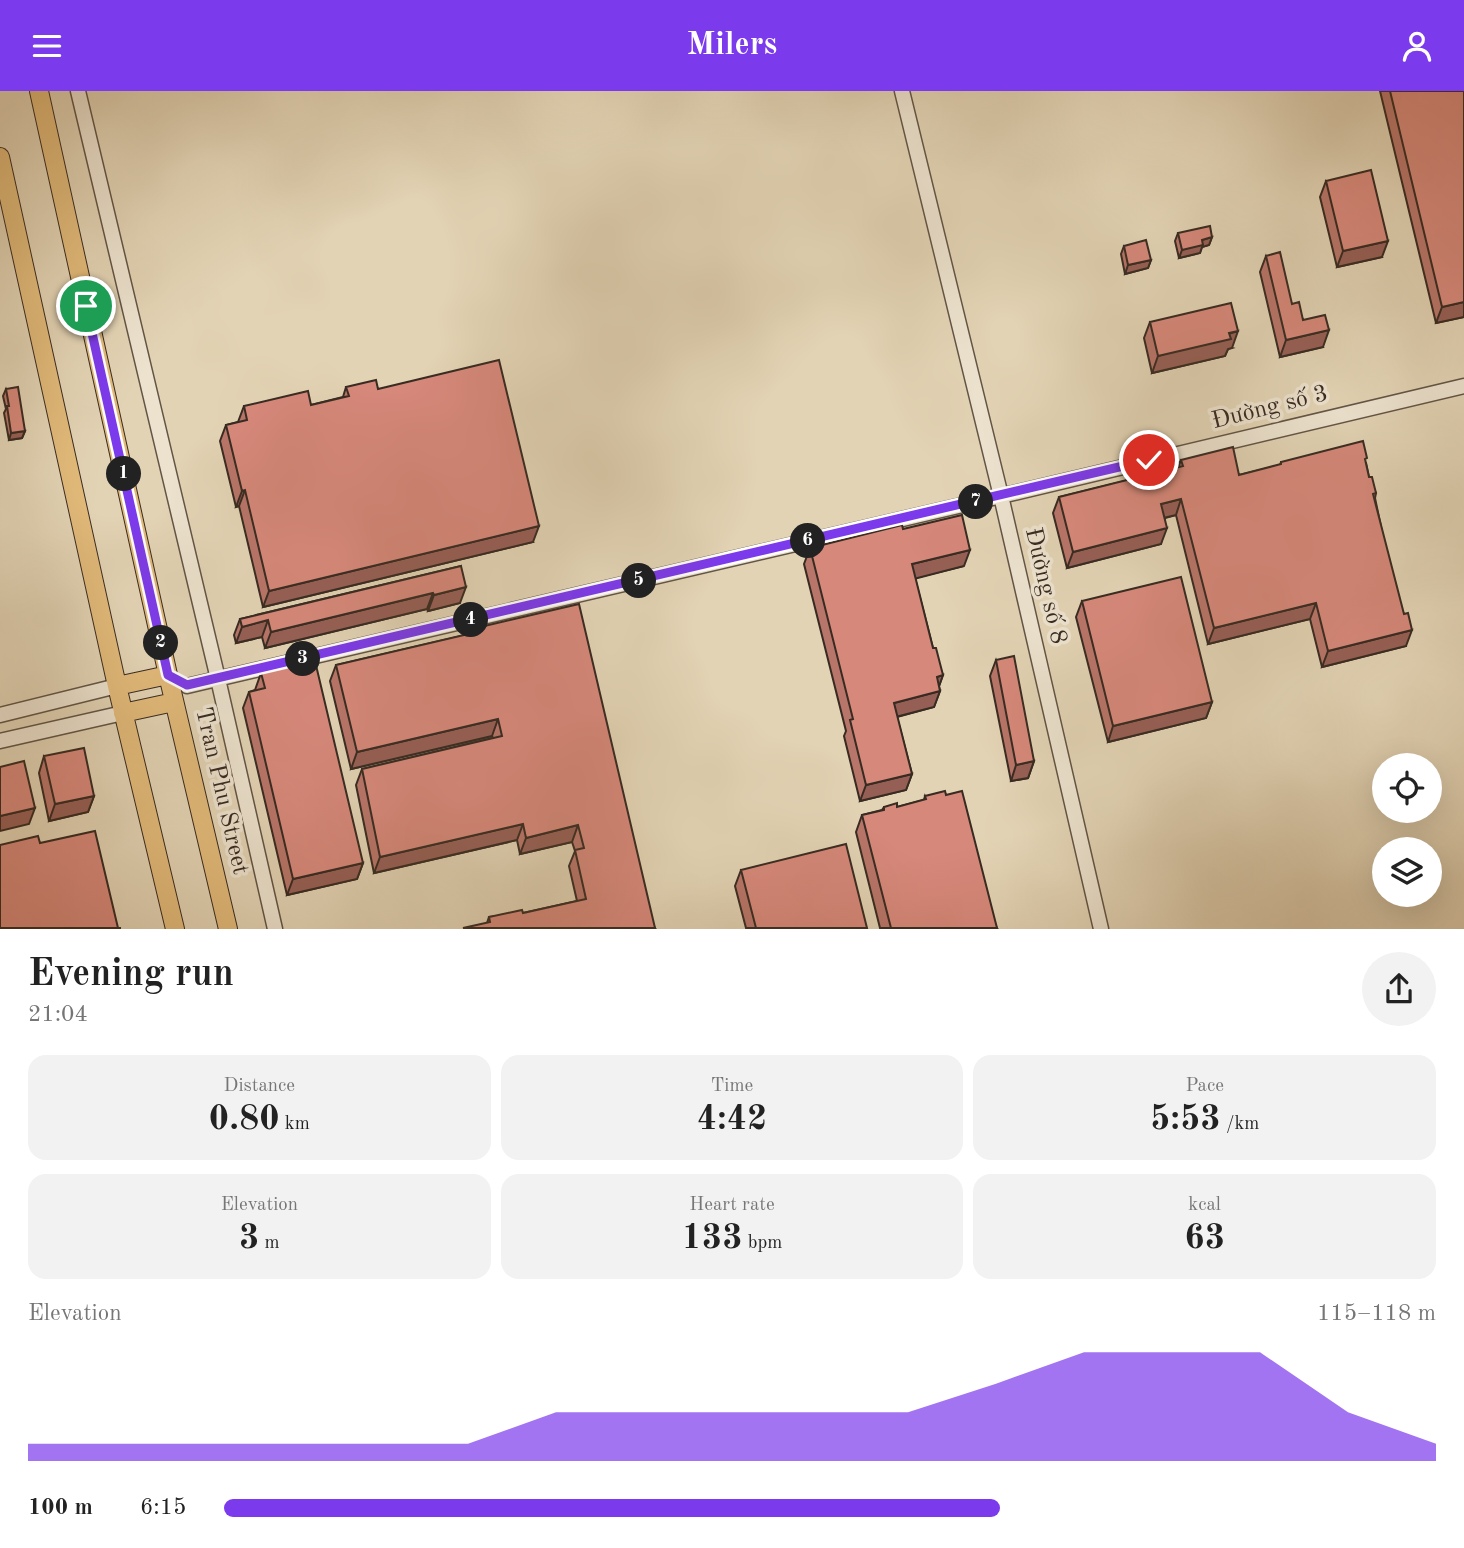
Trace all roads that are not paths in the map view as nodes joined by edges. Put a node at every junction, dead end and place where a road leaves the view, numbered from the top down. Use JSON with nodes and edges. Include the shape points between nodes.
{"nodes":[{"id":1,"x":39,"y":91,"type":"edge"},
{"id":2,"x":78,"y":91,"type":"edge"},
{"id":3,"x":902,"y":91,"type":"edge"},
{"id":4,"x":0,"y":157,"type":"edge"},
{"id":5,"x":1464,"y":386,"type":"edge"},
{"id":6,"x":1002,"y":496,"type":"junction"},
{"id":7,"x":168,"y":675,"type":"junction"},
{"id":8,"x":218,"y":679,"type":"junction"},
{"id":9,"x":187,"y":685,"type":"junction"},
{"id":10,"x":117,"y":687,"type":"junction"},
{"id":11,"x":174,"y":702,"type":"junction"},
{"id":12,"x":124,"y":713,"type":"junction"},
{"id":13,"x":0,"y":715,"type":"edge"},
{"id":14,"x":0,"y":741,"type":"edge"},
{"id":15,"x":175,"y":929,"type":"edge"},
{"id":16,"x":228,"y":929,"type":"edge"},
{"id":17,"x":275,"y":929,"type":"edge"},
{"id":18,"x":1101,"y":929,"type":"edge"}],
"edges":[{"from":1,"to":7,"type":"main road","name":"Tran Phu Street"},
{"from":2,"to":8,"type":"street"},
{"from":3,"to":6,"type":"street","name":"Đường số 8"},
{"from":4,"to":10,"type":"main road"},
{"from":5,"to":6,"type":"street","name":"Đường số 3"},
{"from":6,"to":8,"type":"street","name":"Đường số 3"},
{"from":6,"to":18,"type":"street","name":"Đường số 8"},
{"from":7,"to":9,"type":"street"},
{"from":7,"to":10,"type":"main road"},
{"from":7,"to":11,"type":"main road","name":"Tran Phu Street"},
{"from":8,"to":9,"type":"street","name":"Đường số 3"},
{"from":8,"to":17,"type":"street"},
{"from":9,"to":11,"type":"street"},
{"from":10,"to":12,"type":"main road"},
{"from":10,"to":13,"type":"street"},
{"from":11,"to":12,"type":"main road"},
{"from":11,"to":16,"type":"main road","name":"Tran Phu Street"},
{"from":12,"to":14,"type":"street"},
{"from":12,"to":15,"type":"main road"}]}
